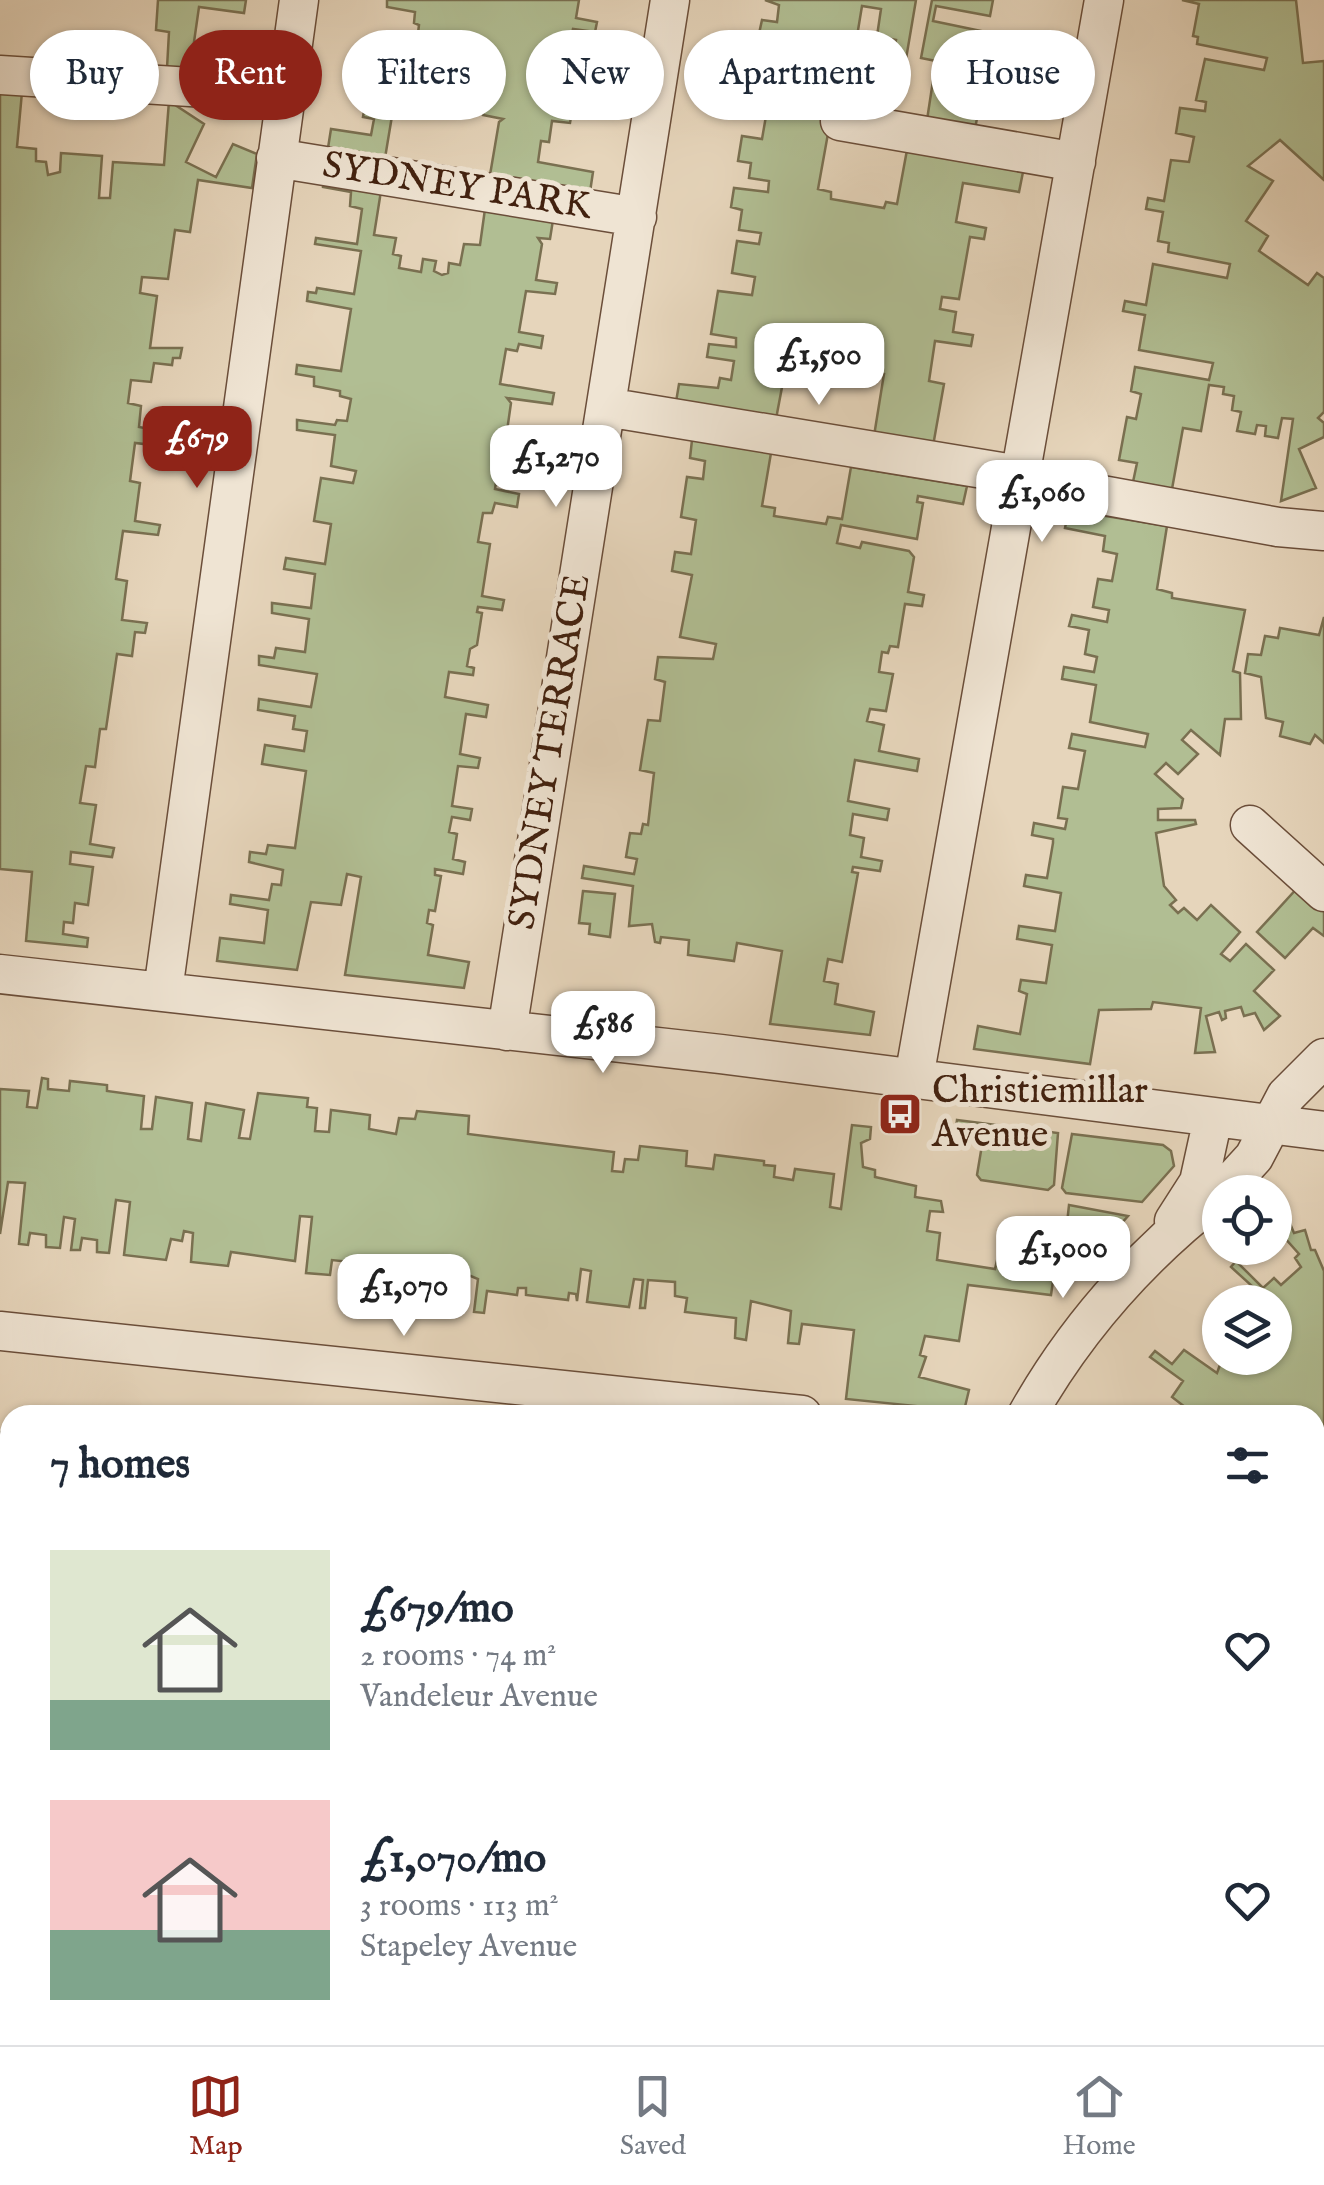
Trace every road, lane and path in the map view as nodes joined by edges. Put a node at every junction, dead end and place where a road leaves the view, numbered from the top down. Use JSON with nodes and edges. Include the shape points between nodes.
{"nodes":[{"id":1,"x":299,"y":0,"type":"edge"},
{"id":2,"x":670,"y":0,"type":"edge"},
{"id":3,"x":1104,"y":0,"type":"edge"},
{"id":4,"x":295,"y":30,"type":"edge"},
{"id":5,"x":0,"y":75,"type":"edge"},
{"id":6,"x":179,"y":86,"type":"edge"},
{"id":7,"x":282,"y":120,"type":"edge"},
{"id":8,"x":840,"y":121,"type":"dead end"},
{"id":9,"x":276,"y":158,"type":"junction"},
{"id":10,"x":1076,"y":162,"type":"junction"},
{"id":11,"x":637,"y":217,"type":"junction"},
{"id":12,"x":606,"y":407,"type":"junction"},
{"id":13,"x":1020,"y":478,"type":"junction"},
{"id":14,"x":1324,"y":530,"type":"edge"},
{"id":15,"x":1250,"y":825,"type":"dead end"},
{"id":16,"x":1324,"y":892,"type":"edge"},
{"id":17,"x":0,"y":974,"type":"edge"},
{"id":18,"x":163,"y":991,"type":"junction"},
{"id":19,"x":506,"y":1030,"type":"junction"},
{"id":20,"x":1324,"y":1058,"type":"edge"},
{"id":21,"x":914,"y":1078,"type":"junction"},
{"id":22,"x":1213,"y":1118,"type":"junction"},
{"id":23,"x":1269,"y":1125,"type":"junction"},
{"id":24,"x":1324,"y":1131,"type":"edge"},
{"id":25,"x":1238,"y":1175,"type":"edge"},
{"id":26,"x":1202,"y":1208,"type":"edge"},
{"id":27,"x":1165,"y":1236,"type":"junction"},
{"id":28,"x":0,"y":1331,"type":"edge"},
{"id":29,"x":707,"y":1405,"type":"edge"},
{"id":30,"x":1034,"y":1405,"type":"edge"}],
"edges":[{"from":1,"to":4,"type":"street"},
{"from":2,"to":11,"type":"street","name":"SYDNEY TERRACE"},
{"from":3,"to":10,"type":"street"},
{"from":5,"to":6,"type":"street"},
{"from":7,"to":9,"type":"street"},
{"from":8,"to":10,"type":"street"},
{"from":9,"to":11,"type":"street","name":"SYDNEY PARK"},
{"from":9,"to":18,"type":"street"},
{"from":10,"to":13,"type":"street"},
{"from":11,"to":12,"type":"street","name":"SYDNEY TERRACE"},
{"from":12,"to":13,"type":"street"},
{"from":12,"to":19,"type":"street","name":"SYDNEY TERRACE"},
{"from":13,"to":14,"type":"street"},
{"from":13,"to":21,"type":"street"},
{"from":15,"to":16,"type":"street"},
{"from":17,"to":18,"type":"street"},
{"from":18,"to":19,"type":"street"},
{"from":19,"to":21,"type":"street"},
{"from":20,"to":23,"type":"street","via":[[1286,1096]]},
{"from":21,"to":22,"type":"street"},
{"from":22,"to":23,"type":"street"},
{"from":22,"to":27,"type":"street","via":[[1199,1182]]},
{"from":23,"to":24,"type":"street"},
{"from":23,"to":25,"type":"street"},
{"from":26,"to":27,"type":"street"},
{"from":27,"to":30,"type":"street","via":[[1091,1320]]},
{"from":28,"to":29,"type":"street"}]}
